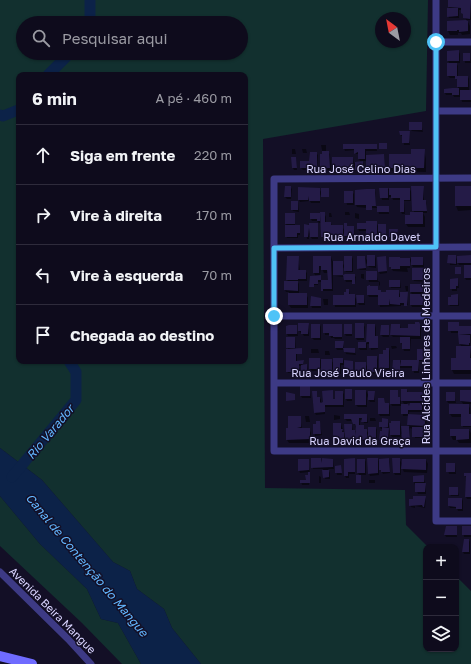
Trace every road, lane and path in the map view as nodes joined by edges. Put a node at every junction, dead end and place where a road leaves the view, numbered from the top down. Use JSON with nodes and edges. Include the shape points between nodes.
{"nodes":[{"id":1,"x":436,"y":0,"type":"edge"},
{"id":2,"x":436,"y":42,"type":"junction"},
{"id":3,"x":471,"y":42,"type":"edge"},
{"id":4,"x":436,"y":111,"type":"junction"},
{"id":5,"x":471,"y":111,"type":"edge"},
{"id":6,"x":436,"y":178,"type":"junction"},
{"id":7,"x":471,"y":178,"type":"edge"},
{"id":8,"x":436,"y":247,"type":"junction"},
{"id":9,"x":471,"y":247,"type":"edge"},
{"id":10,"x":274,"y":248,"type":"junction"},
{"id":11,"x":274,"y":316,"type":"junction"},
{"id":12,"x":436,"y":316,"type":"junction"},
{"id":13,"x":471,"y":316,"type":"edge"},
{"id":14,"x":274,"y":383,"type":"junction"},
{"id":15,"x":436,"y":383,"type":"junction"},
{"id":16,"x":471,"y":383,"type":"edge"},
{"id":17,"x":436,"y":451,"type":"junction"},
{"id":18,"x":471,"y":452,"type":"edge"},
{"id":19,"x":471,"y":521,"type":"edge"},
{"id":20,"x":0,"y":572,"type":"edge"},
{"id":21,"x":0,"y":656,"type":"edge"},
{"id":22,"x":32,"y":664,"type":"edge"},
{"id":23,"x":91,"y":664,"type":"edge"}],
"edges":[{"from":1,"to":2,"type":"street","name":"Rua Alcides Linhares de Medeiros"},
{"from":2,"to":3,"type":"street"},
{"from":2,"to":4,"type":"street","name":"Rua Alcides Linhares de Medeiros"},
{"from":4,"to":5,"type":"street"},
{"from":4,"to":6,"type":"street","name":"Rua Alcides Linhares de Medeiros"},
{"from":6,"to":7,"type":"street","name":"Rua José Celino Dias"},
{"from":6,"to":8,"type":"street","name":"Rua Alcides Linhares de Medeiros"},
{"from":6,"to":10,"type":"street","name":"Rua José Celino Dias","via":[[274,179]]},
{"from":8,"to":9,"type":"street","name":"Rua Arnaldo Davet"},
{"from":8,"to":10,"type":"street","name":"Rua Arnaldo Davet"},
{"from":8,"to":12,"type":"street","name":"Rua Alcides Linhares de Medeiros"},
{"from":10,"to":11,"type":"street"},
{"from":11,"to":12,"type":"street"},
{"from":11,"to":14,"type":"street"},
{"from":12,"to":13,"type":"street"},
{"from":12,"to":15,"type":"street","name":"Rua Alcides Linhares de Medeiros"},
{"from":14,"to":15,"type":"street","name":"Rua José Paulo Vieira"},
{"from":14,"to":17,"type":"street","name":"Rua David da Graça","via":[[274,451]]},
{"from":15,"to":16,"type":"street","name":"Rua José Paulo Vieira"},
{"from":15,"to":17,"type":"street","name":"Rua Alcides Linhares de Medeiros"},
{"from":17,"to":18,"type":"street","name":"Rua David da Graça"},
{"from":17,"to":19,"type":"street","name":"Rua Alcides Linhares de Medeiros","via":[[436,521]]},
{"from":20,"to":23,"type":"street","name":"Avenida Beira Mangue"},
{"from":21,"to":22,"type":"street"}]}
